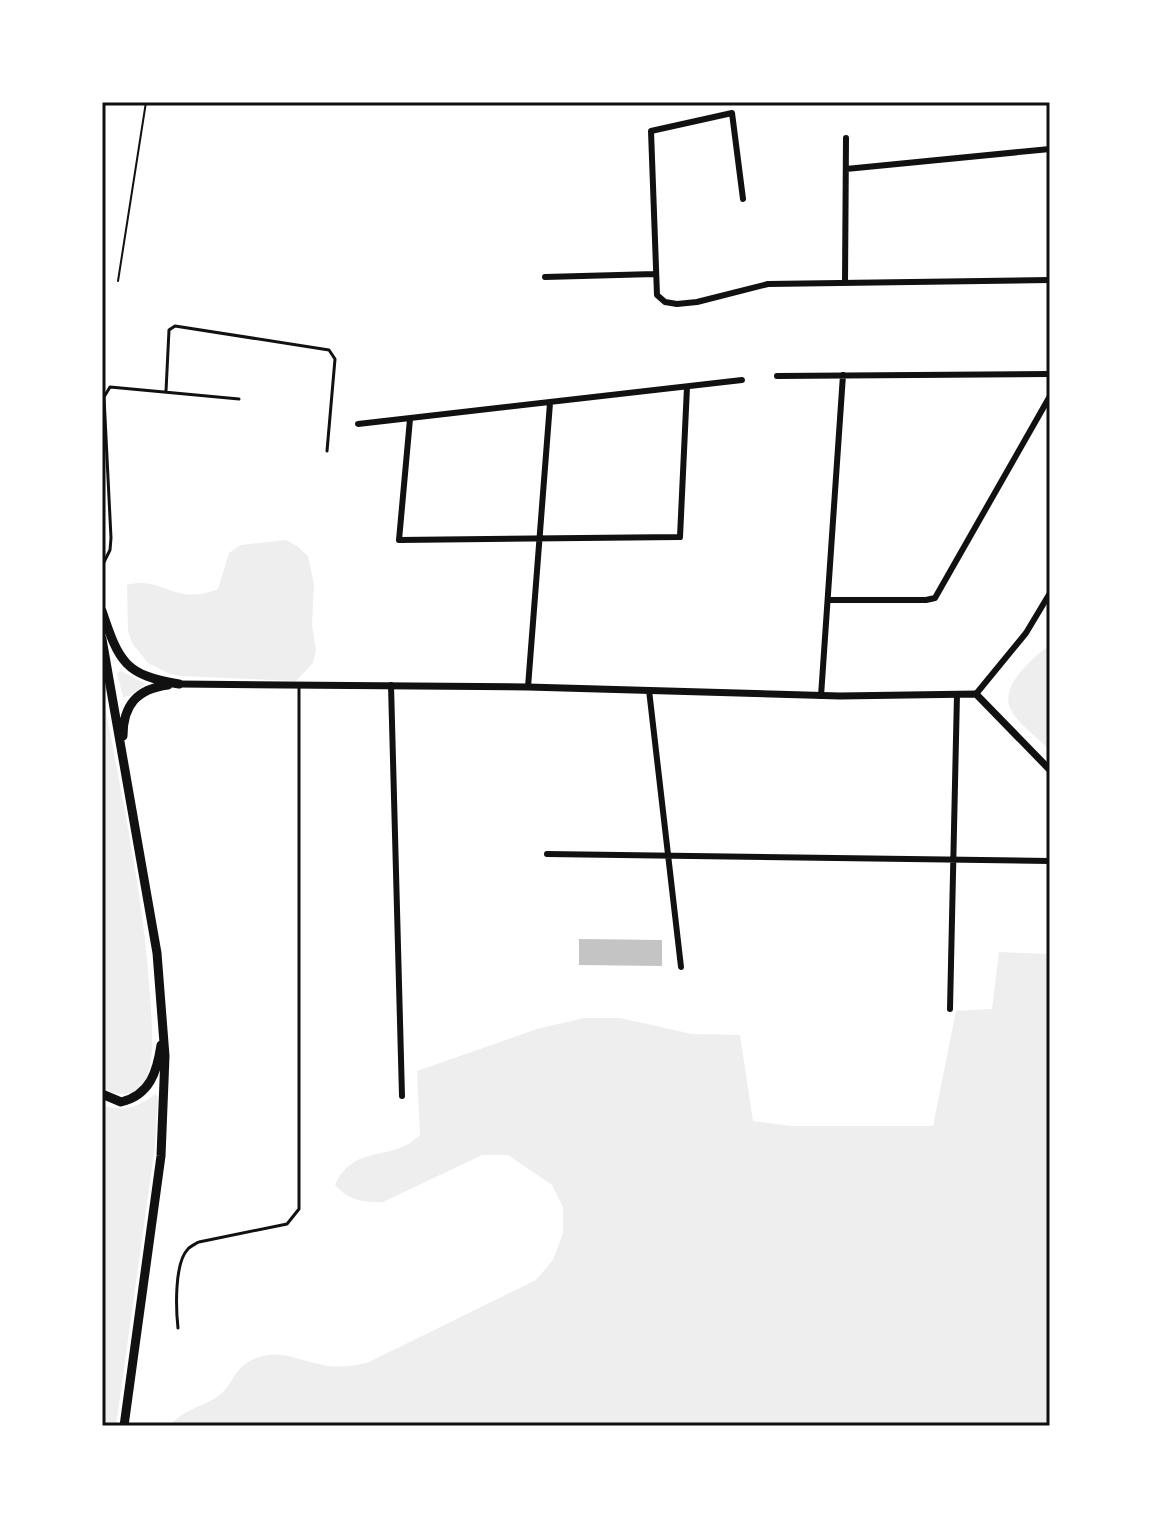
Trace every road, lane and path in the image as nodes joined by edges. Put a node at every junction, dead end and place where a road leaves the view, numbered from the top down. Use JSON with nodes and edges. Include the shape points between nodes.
{"nodes":[{"id":1,"x":146,"y":102,"type":"edge"},
{"id":2,"x":846,"y":138,"type":"dead end"},
{"id":3,"x":1050,"y":149,"type":"edge"},
{"id":4,"x":846,"y":169,"type":"junction"},
{"id":5,"x":743,"y":199,"type":"dead end"},
{"id":6,"x":655,"y":274,"type":"junction"},
{"id":7,"x":545,"y":277,"type":"dead end"},
{"id":8,"x":1050,"y":280,"type":"edge"},
{"id":9,"x":118,"y":281,"type":"dead end"},
{"id":10,"x":845,"y":283,"type":"junction"},
{"id":11,"x":1050,"y":374,"type":"edge"},
{"id":12,"x":843,"y":375,"type":"junction"},
{"id":13,"x":777,"y":376,"type":"dead end"},
{"id":14,"x":742,"y":380,"type":"dead end"},
{"id":15,"x":687,"y":387,"type":"junction"},
{"id":16,"x":166,"y":391,"type":"junction"},
{"id":17,"x":1050,"y":396,"type":"edge"},
{"id":18,"x":239,"y":399,"type":"dead end"},
{"id":19,"x":550,"y":403,"type":"junction"},
{"id":20,"x":410,"y":419,"type":"junction"},
{"id":21,"x":358,"y":424,"type":"dead end"},
{"id":22,"x":327,"y":451,"type":"dead end"},
{"id":23,"x":539,"y":538,"type":"junction"},
{"id":24,"x":102,"y":566,"type":"edge"},
{"id":25,"x":1050,"y":593,"type":"edge"},
{"id":26,"x":828,"y":600,"type":"junction"},
{"id":27,"x":102,"y":611,"type":"edge"},
{"id":28,"x":102,"y":639,"type":"edge"},
{"id":29,"x":179,"y":684,"type":"junction"},
{"id":30,"x":299,"y":684,"type":"junction"},
{"id":31,"x":391,"y":685,"type":"junction"},
{"id":32,"x":528,"y":687,"type":"junction"},
{"id":33,"x":649,"y":690,"type":"junction"},
{"id":34,"x":957,"y":694,"type":"junction"},
{"id":35,"x":976,"y":694,"type":"junction"},
{"id":36,"x":821,"y":696,"type":"junction"},
{"id":37,"x":122,"y":751,"type":"junction"},
{"id":38,"x":1050,"y":770,"type":"edge"},
{"id":39,"x":547,"y":854,"type":"dead end"},
{"id":40,"x":668,"y":855,"type":"junction"},
{"id":41,"x":953,"y":860,"type":"junction"},
{"id":42,"x":1050,"y":861,"type":"edge"},
{"id":43,"x":681,"y":967,"type":"dead end"},
{"id":44,"x":950,"y":1009,"type":"dead end"},
{"id":45,"x":164,"y":1022,"type":"junction"},
{"id":46,"x":102,"y":1094,"type":"edge"},
{"id":47,"x":402,"y":1096,"type":"dead end"},
{"id":48,"x":178,"y":1328,"type":"dead end"},
{"id":49,"x":124,"y":1426,"type":"edge"}],
"edges":[{"from":1,"to":9,"type":"path"},
{"from":2,"to":4,"type":"street"},
{"from":3,"to":4,"type":"street"},
{"from":4,"to":10,"type":"street"},
{"from":5,"to":6,"type":"street","via":[[732,113],[651,131]]},
{"from":6,"to":7,"type":"street"},
{"from":6,"to":10,"type":"street","via":[[657,295],[677,304],[768,284]]},
{"from":8,"to":10,"type":"street"},
{"from":11,"to":12,"type":"street"},
{"from":12,"to":13,"type":"street"},
{"from":12,"to":26,"type":"street"},
{"from":14,"to":15,"type":"street"},
{"from":15,"to":19,"type":"street"},
{"from":15,"to":23,"type":"street","via":[[680,537]]},
{"from":16,"to":18,"type":"lane"},
{"from":16,"to":22,"type":"lane","via":[[169,330],[175,326],[329,350],[335,359]]},
{"from":16,"to":24,"type":"lane","via":[[110,387],[104,397],[111,538]]},
{"from":17,"to":26,"type":"street","via":[[935,598]]},
{"from":19,"to":20,"type":"street"},
{"from":19,"to":23,"type":"street"},
{"from":20,"to":21,"type":"street"},
{"from":20,"to":23,"type":"street","via":[[399,540]]},
{"from":23,"to":32,"type":"street"},
{"from":25,"to":35,"type":"street","via":[[1026,633]]},
{"from":26,"to":36,"type":"street"},
{"from":27,"to":29,"type":"main road","via":[[127,666],[150,679]]},
{"from":28,"to":37,"type":"main road"},
{"from":29,"to":30,"type":"street"},
{"from":29,"to":37,"type":"main road","via":[[154,687],[129,703]]},
{"from":30,"to":31,"type":"street"},
{"from":30,"to":48,"type":"lane","via":[[299,1209],[287,1224],[199,1242],[188,1249],[178,1283]]},
{"from":31,"to":32,"type":"street"},
{"from":31,"to":47,"type":"street"},
{"from":32,"to":33,"type":"street"},
{"from":33,"to":36,"type":"street"},
{"from":33,"to":40,"type":"street"},
{"from":34,"to":35,"type":"street"},
{"from":34,"to":36,"type":"street"},
{"from":34,"to":41,"type":"street"},
{"from":35,"to":38,"type":"street"},
{"from":37,"to":45,"type":"main road"},
{"from":39,"to":40,"type":"street"},
{"from":40,"to":41,"type":"street"},
{"from":40,"to":43,"type":"street"},
{"from":41,"to":42,"type":"street"},
{"from":41,"to":44,"type":"street"},
{"from":45,"to":46,"type":"main road","via":[[155,1072],[142,1093],[121,1102]]},
{"from":45,"to":49,"type":"main road","via":[[161,1156]]}]}
